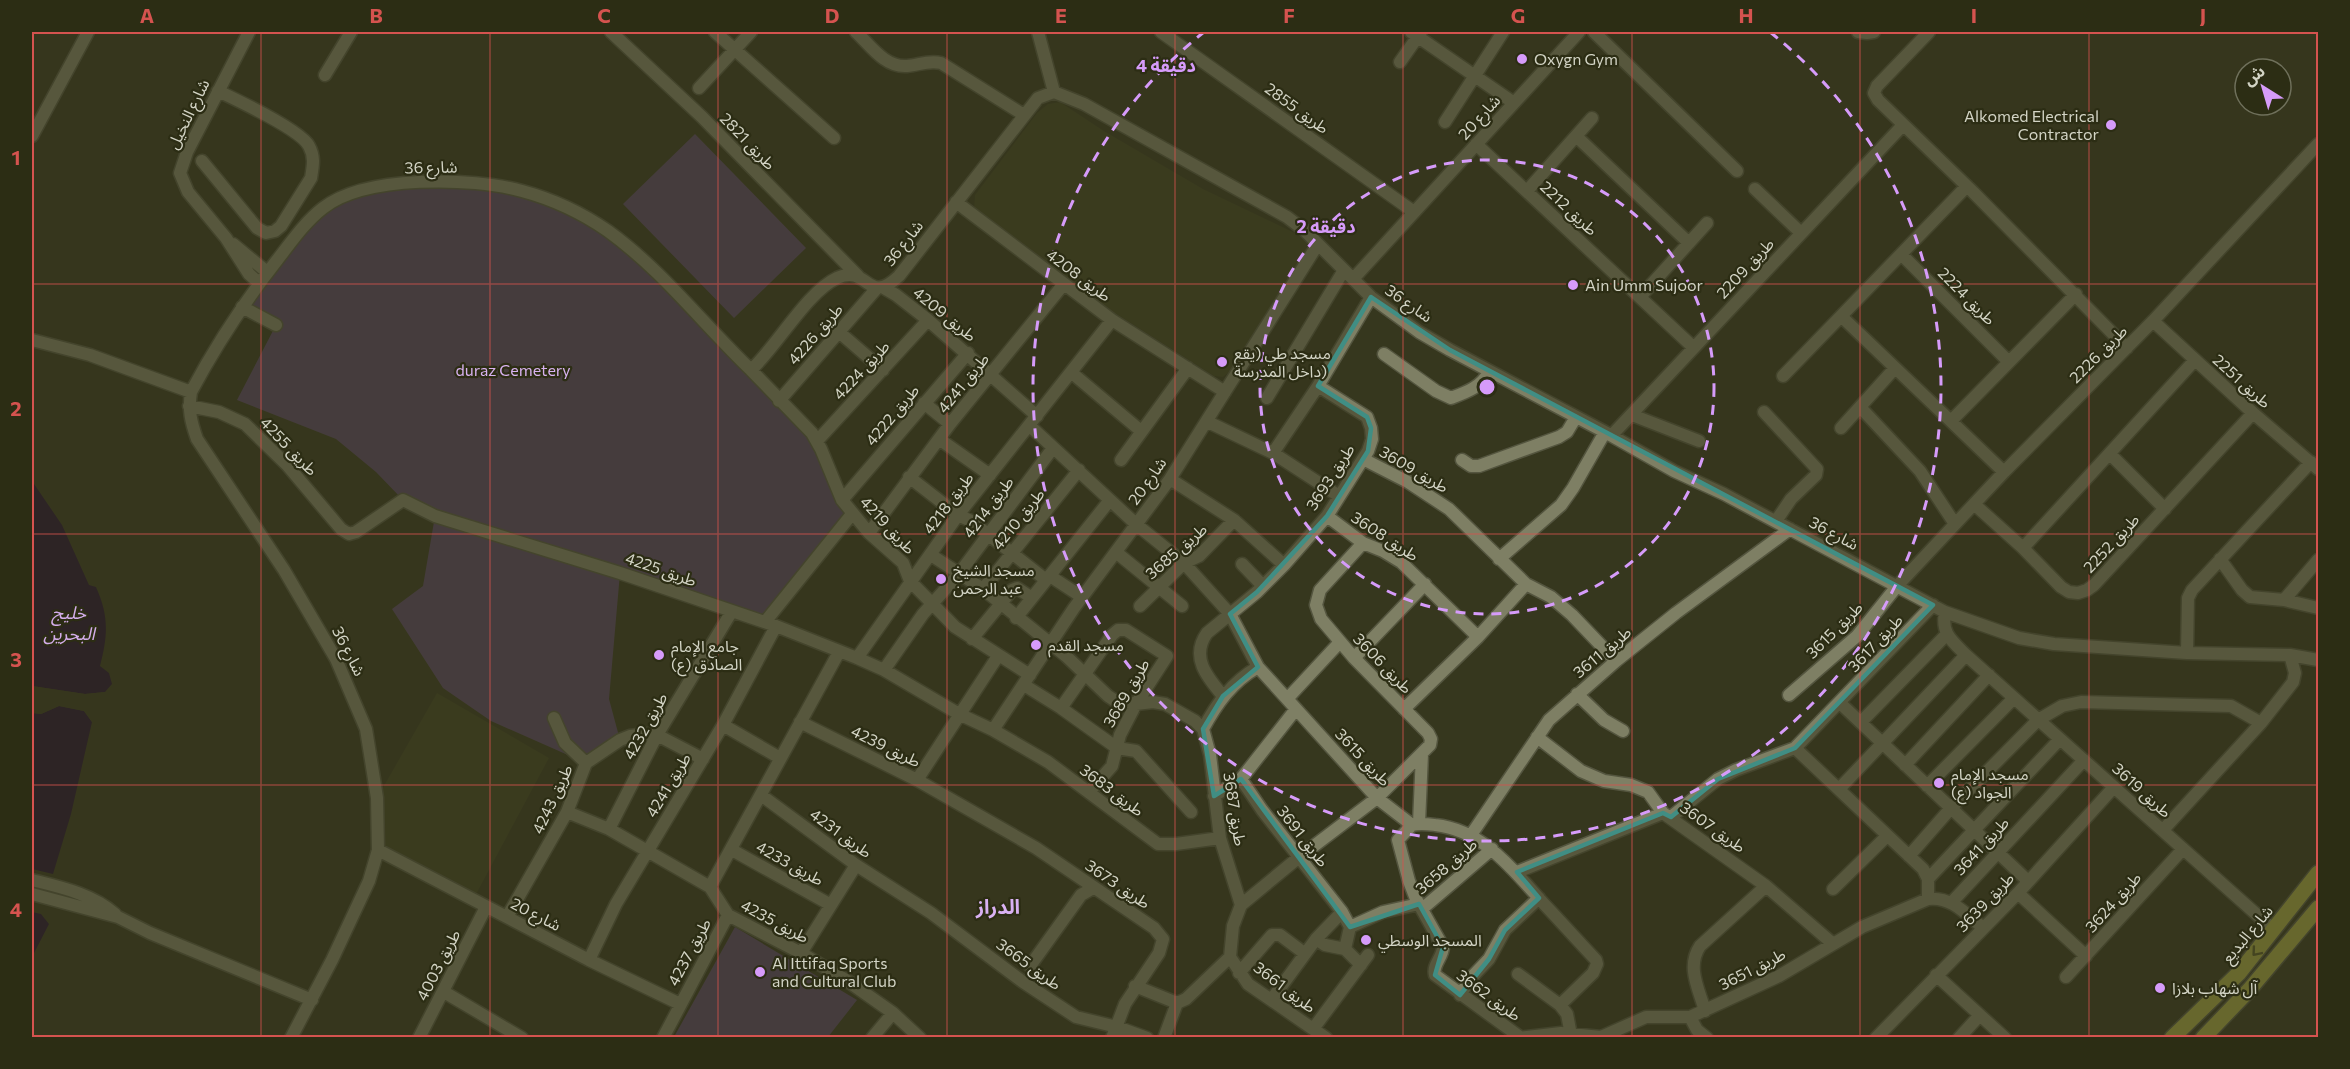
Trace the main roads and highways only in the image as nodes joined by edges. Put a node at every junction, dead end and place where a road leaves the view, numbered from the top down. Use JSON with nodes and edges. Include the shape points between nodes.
{"nodes":[{"id":1,"x":2319,"y":873,"type":"edge"},
{"id":2,"x":2319,"y":908,"type":"edge"},
{"id":3,"x":2172,"y":1038,"type":"edge"},
{"id":4,"x":2203,"y":1038,"type":"edge"}],
"edges":[{"from":1,"to":3,"type":"main road","name":"شارع البديع","one_way":true,"via":[[2239,973]]},
{"from":2,"to":4,"type":"main road"}]}
